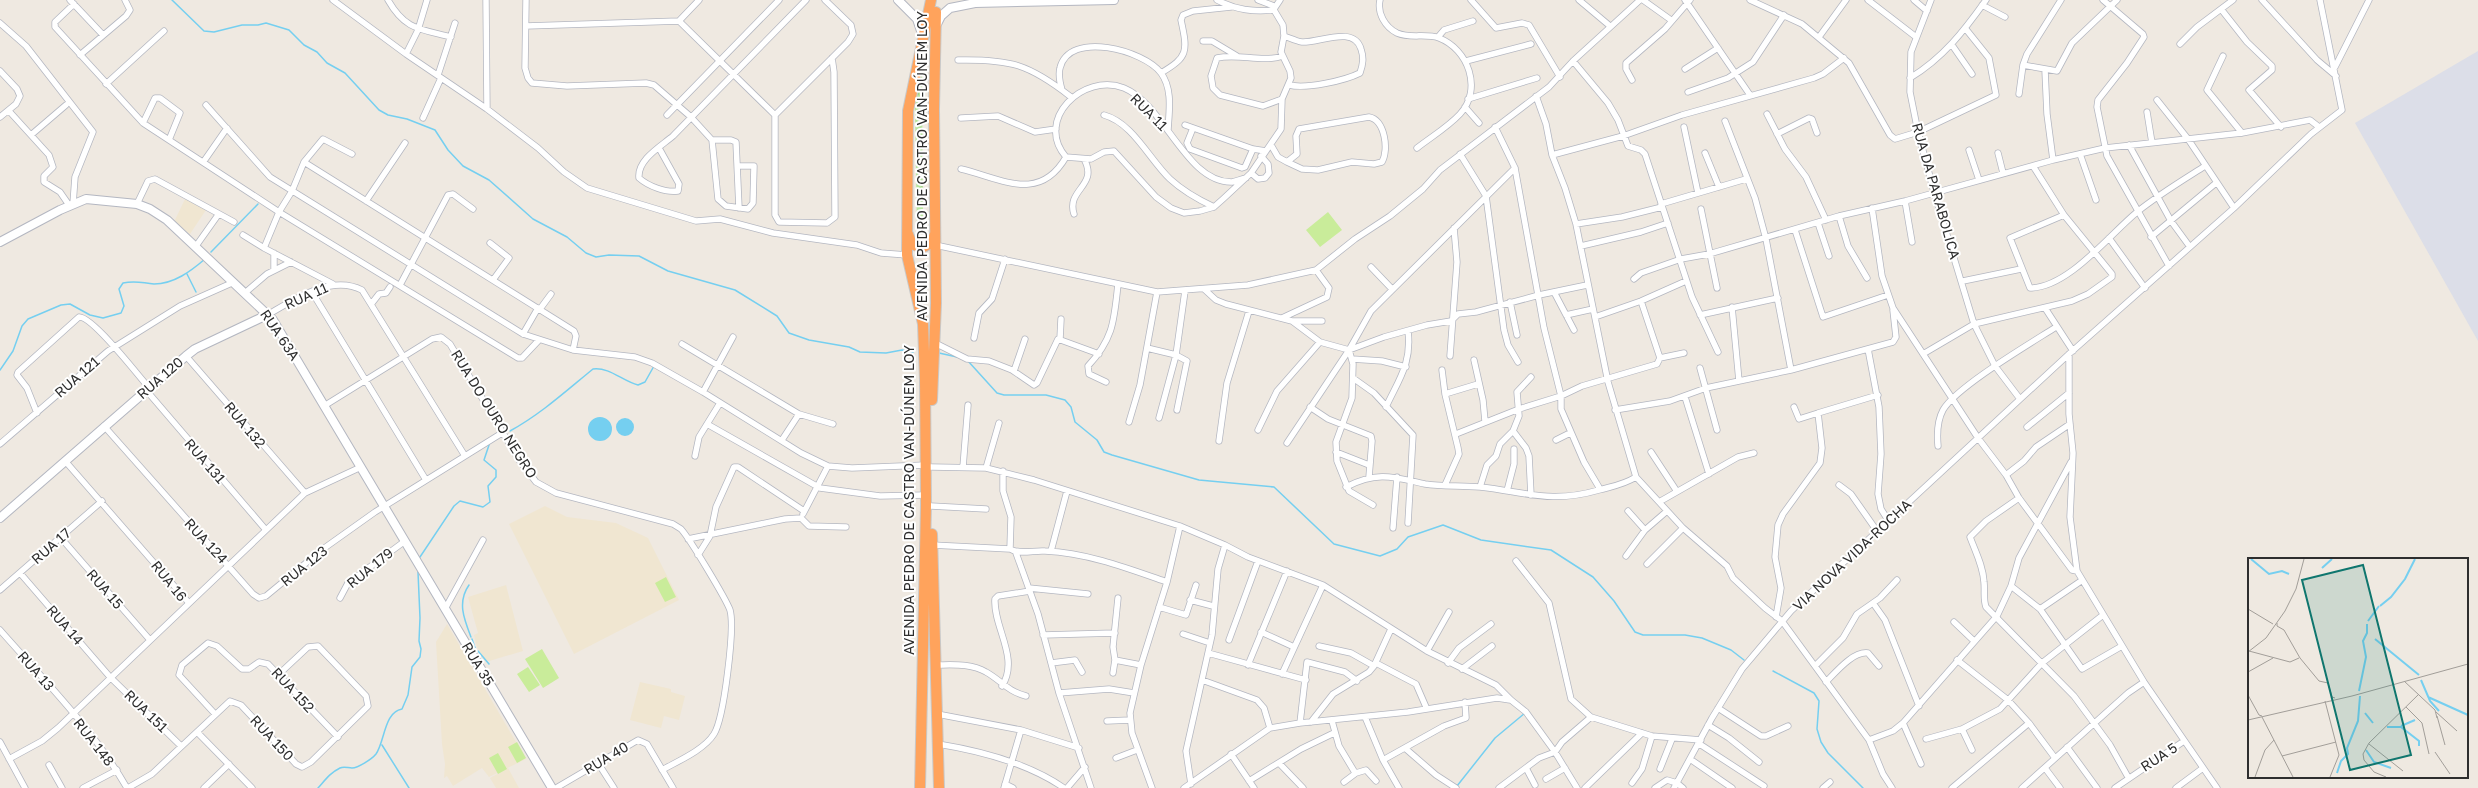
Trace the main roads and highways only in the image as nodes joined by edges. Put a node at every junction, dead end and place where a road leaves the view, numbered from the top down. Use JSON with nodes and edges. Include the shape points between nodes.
{"nodes":[{"id":1,"x":932,"y":0,"type":"edge"},
{"id":2,"x":937,"y":0,"type":"edge"},
{"id":3,"x":934,"y":233,"type":"junction"},
{"id":4,"x":908,"y":234,"type":"junction"},
{"id":5,"x":930,"y":345,"type":"junction"},
{"id":6,"x":928,"y":466,"type":"junction"},
{"id":7,"x":939,"y":763,"type":"junction"},
{"id":8,"x":919,"y":764,"type":"junction"},
{"id":9,"x":920,"y":788,"type":"edge"},
{"id":10,"x":939,"y":788,"type":"edge"}],
"edges":[{"from":1,"to":4,"type":"highway","name":"AVENIDA PEDRO DE CASTRO VAN-DÚNEM LOY","via":[[908,111]]},
{"from":2,"to":3,"type":"highway","name":"AVENIDA PEDRO DE CASTRO VAN-DÚNEM LOY"},
{"from":3,"to":4,"type":"highway","via":[[931,244],[922,248],[912,244]]},
{"from":3,"to":5,"type":"highway","name":"AVENIDA PEDRO DE CASTRO VAN-DÚNEM LOY","via":[[936,303]]},
{"from":4,"to":5,"type":"highway","name":"AVENIDA PEDRO DE CASTRO VAN-DÚNEM LOY","via":[[907,256]]},
{"from":5,"to":6,"type":"highway","name":"AVENIDA PEDRO DE CASTRO VAN-DÚNEM LOY"},
{"from":6,"to":7,"type":"highway","name":"AVENIDA PEDRO DE CASTRO VAN-DÚNEM LOY"},
{"from":6,"to":8,"type":"highway","name":"AVENIDA PEDRO DE CASTRO VAN-DÚNEM LOY"},
{"from":7,"to":8,"type":"highway","via":[[937,769],[930,773],[923,771]]},
{"from":7,"to":10,"type":"highway","name":"AVENIDA PEDRO DE CASTRO VAN-DÚNEM LOY"},
{"from":8,"to":9,"type":"highway","name":"AVENIDA PEDRO DE CASTRO VAN-DÚNEM LOY"}]}
